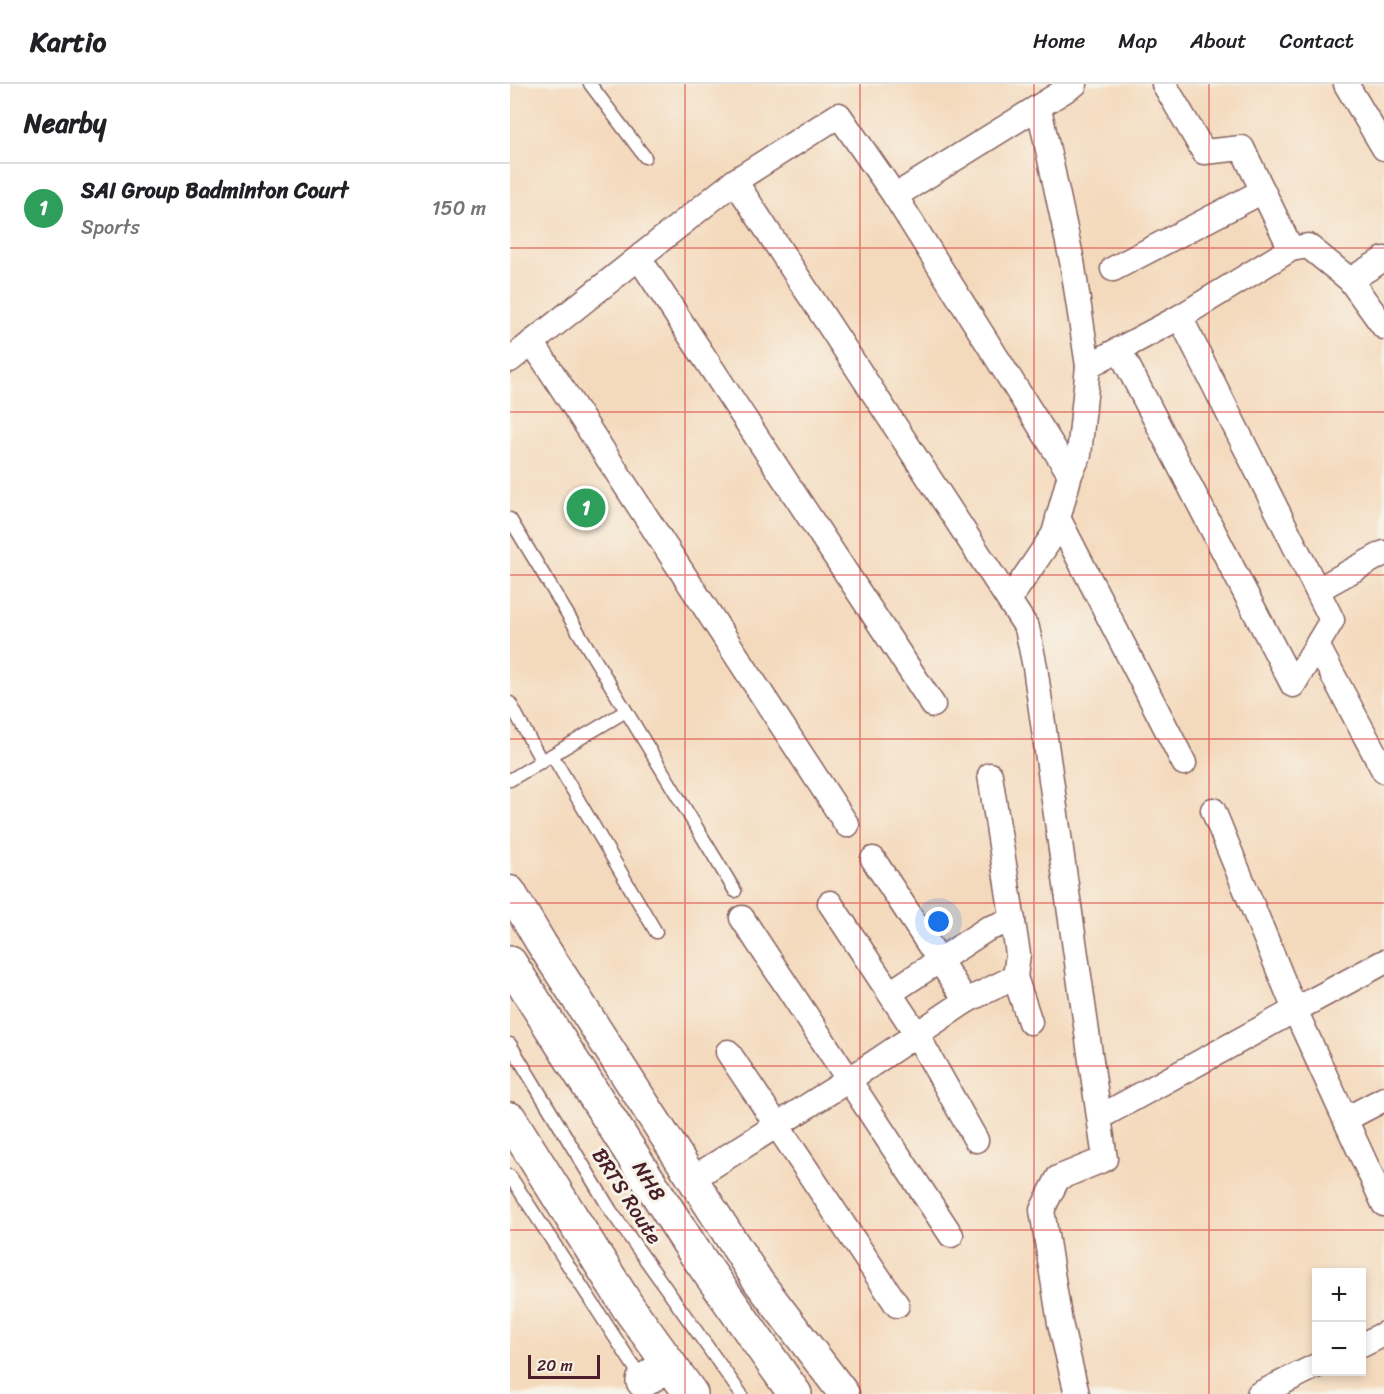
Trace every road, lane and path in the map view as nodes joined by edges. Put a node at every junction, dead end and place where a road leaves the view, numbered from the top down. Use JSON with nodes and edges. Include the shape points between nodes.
{"nodes":[{"id":1,"x":590,"y":84,"type":"edge"},
{"id":2,"x":1075,"y":84,"type":"edge"},
{"id":3,"x":1164,"y":84,"type":"edge"},
{"id":4,"x":1346,"y":84,"type":"edge"},
{"id":5,"x":1039,"y":108,"type":"junction"},
{"id":6,"x":1384,"y":148,"type":"edge"},
{"id":7,"x":645,"y":157,"type":"dead end"},
{"id":8,"x":735,"y":181,"type":"junction"},
{"id":9,"x":1263,"y":191,"type":"junction"},
{"id":10,"x":895,"y":196,"type":"junction"},
{"id":11,"x":1291,"y":249,"type":"junction"},
{"id":12,"x":639,"y":258,"type":"junction"},
{"id":13,"x":1384,"y":259,"type":"edge"},
{"id":14,"x":1113,"y":269,"type":"dead end"},
{"id":15,"x":1350,"y":280,"type":"junction"},
{"id":16,"x":1180,"y":317,"type":"junction"},
{"id":17,"x":1384,"y":327,"type":"edge"},
{"id":18,"x":532,"y":342,"type":"junction"},
{"id":19,"x":1120,"y":351,"type":"junction"},
{"id":20,"x":510,"y":360,"type":"edge"},
{"id":21,"x":1088,"y":366,"type":"junction"},
{"id":22,"x":1070,"y":474,"type":"junction"},
{"id":23,"x":1058,"y":518,"type":"junction"},
{"id":24,"x":510,"y":519,"type":"edge"},
{"id":25,"x":1382,"y":561,"type":"edge"},
{"id":26,"x":1317,"y":590,"type":"junction"},
{"id":27,"x":1009,"y":600,"type":"junction"},
{"id":28,"x":1318,"y":647,"type":"junction"},
{"id":29,"x":510,"y":703,"type":"edge"},
{"id":30,"x":933,"y":705,"type":"dead end"},
{"id":31,"x":626,"y":711,"type":"junction"},
{"id":32,"x":547,"y":758,"type":"junction"},
{"id":33,"x":1184,"y":763,"type":"dead end"},
{"id":34,"x":1384,"y":771,"type":"edge"},
{"id":35,"x":990,"y":775,"type":"dead end"},
{"id":36,"x":510,"y":780,"type":"edge"},
{"id":37,"x":1214,"y":810,"type":"dead end"},
{"id":38,"x":847,"y":825,"type":"dead end"},
{"id":39,"x":873,"y":859,"type":"dead end"},
{"id":40,"x":510,"y":891,"type":"edge"},
{"id":41,"x":735,"y":891,"type":"dead end"},
{"id":42,"x":830,"y":903,"type":"dead end"},
{"id":43,"x":742,"y":918,"type":"dead end"},
{"id":44,"x":1013,"y":920,"type":"junction"},
{"id":45,"x":656,"y":932,"type":"dead end"},
{"id":46,"x":940,"y":961,"type":"junction"},
{"id":47,"x":1384,"y":962,"type":"edge"},
{"id":48,"x":510,"y":963,"type":"edge"},
{"id":49,"x":1015,"y":977,"type":"junction"},
{"id":50,"x":890,"y":993,"type":"junction"},
{"id":51,"x":966,"y":1001,"type":"junction"},
{"id":52,"x":1295,"y":1010,"type":"junction"},
{"id":53,"x":1030,"y":1022,"type":"dead end"},
{"id":54,"x":916,"y":1033,"type":"junction"},
{"id":55,"x":510,"y":1044,"type":"edge"},
{"id":56,"x":728,"y":1052,"type":"dead end"},
{"id":57,"x":847,"y":1081,"type":"junction"},
{"id":58,"x":1384,"y":1099,"type":"edge"},
{"id":59,"x":1100,"y":1117,"type":"junction"},
{"id":60,"x":510,"y":1119,"type":"edge"},
{"id":61,"x":1346,"y":1119,"type":"junction"},
{"id":62,"x":776,"y":1125,"type":"junction"},
{"id":63,"x":975,"y":1140,"type":"dead end"},
{"id":64,"x":510,"y":1176,"type":"edge"},
{"id":65,"x":692,"y":1179,"type":"junction"},
{"id":66,"x":1384,"y":1204,"type":"edge"},
{"id":67,"x":951,"y":1236,"type":"dead end"},
{"id":68,"x":897,"y":1305,"type":"dead end"},
{"id":69,"x":1384,"y":1334,"type":"edge"},
{"id":70,"x":1366,"y":1343,"type":"edge"},
{"id":71,"x":1312,"y":1368,"type":"edge"},
{"id":72,"x":655,"y":1380,"type":"edge"},
{"id":73,"x":691,"y":1394,"type":"edge"},
{"id":74,"x":741,"y":1394,"type":"edge"},
{"id":75,"x":795,"y":1394,"type":"edge"},
{"id":76,"x":844,"y":1394,"type":"edge"},
{"id":77,"x":1077,"y":1394,"type":"edge"},
{"id":78,"x":1259,"y":1394,"type":"edge"}],
"edges":[{"from":1,"to":7,"type":"lane"},
{"from":2,"to":5,"type":"street"},
{"from":3,"to":9,"type":"street","via":[[1204,152],[1242,148]]},
{"from":4,"to":6,"type":"street"},
{"from":5,"to":10,"type":"street"},
{"from":5,"to":21,"type":"street","via":[[1072,261]]},
{"from":8,"to":10,"type":"street","via":[[839,115]]},
{"from":8,"to":12,"type":"street"},
{"from":8,"to":27,"type":"street"},
{"from":9,"to":11,"type":"street"},
{"from":9,"to":14,"type":"street"},
{"from":10,"to":22,"type":"street"},
{"from":11,"to":15,"type":"street","via":[[1308,246]]},
{"from":11,"to":16,"type":"street"},
{"from":12,"to":18,"type":"street"},
{"from":12,"to":30,"type":"street"},
{"from":13,"to":15,"type":"street"},
{"from":15,"to":17,"type":"street"},
{"from":16,"to":19,"type":"street"},
{"from":16,"to":26,"type":"street"},
{"from":18,"to":20,"type":"street"},
{"from":18,"to":38,"type":"street"},
{"from":19,"to":21,"type":"street"},
{"from":19,"to":28,"type":"street","via":[[1293,686]]},
{"from":21,"to":22,"type":"street","via":[[1078,454]]},
{"from":22,"to":23,"type":"street"},
{"from":23,"to":27,"type":"street","via":[[1054,534]]},
{"from":23,"to":33,"type":"street"},
{"from":24,"to":31,"type":"lane"},
{"from":25,"to":26,"type":"street"},
{"from":26,"to":28,"type":"street","via":[[1332,620]]},
{"from":27,"to":59,"type":"street","via":[[1027,628],[1035,667]]},
{"from":28,"to":34,"type":"street"},
{"from":29,"to":32,"type":"lane"},
{"from":31,"to":32,"type":"lane"},
{"from":31,"to":41,"type":"lane"},
{"from":32,"to":36,"type":"lane"},
{"from":32,"to":45,"type":"lane"},
{"from":35,"to":44,"type":"street"},
{"from":37,"to":52,"type":"street"},
{"from":39,"to":46,"type":"street"},
{"from":40,"to":65,"type":"street"},
{"from":42,"to":50,"type":"street"},
{"from":43,"to":57,"type":"street"},
{"from":44,"to":46,"type":"street","via":[[987,929]]},
{"from":44,"to":49,"type":"street","via":[[1018,954]]},
{"from":46,"to":50,"type":"street"},
{"from":46,"to":51,"type":"street"},
{"from":47,"to":52,"type":"street"},
{"from":48,"to":75,"type":"main road","name":"NH8","via":[[693,1250]]},
{"from":49,"to":51,"type":"street"},
{"from":49,"to":53,"type":"street"},
{"from":50,"to":54,"type":"street"},
{"from":51,"to":54,"type":"street"},
{"from":52,"to":59,"type":"street"},
{"from":52,"to":61,"type":"street"},
{"from":54,"to":57,"type":"street"},
{"from":54,"to":63,"type":"street"},
{"from":55,"to":74,"type":"lane","name":"BRTS Route","via":[[611,1211]]},
{"from":56,"to":62,"type":"street"},
{"from":57,"to":62,"type":"street"},
{"from":57,"to":67,"type":"street"},
{"from":58,"to":61,"type":"street"},
{"from":59,"to":77,"type":"street","via":[[1105,1159],[1058,1178],[1042,1210],[1060,1323]]},
{"from":60,"to":72,"type":"main road","via":[[628,1307]]},
{"from":61,"to":66,"type":"street"},
{"from":62,"to":65,"type":"street"},
{"from":62,"to":68,"type":"street"},
{"from":64,"to":72,"type":"lane"},
{"from":65,"to":76,"type":"street","via":[[758,1281]]},
{"from":69,"to":70,"type":"street"},
{"from":71,"to":78,"type":"street"},
{"from":72,"to":73,"type":"main road"}]}
